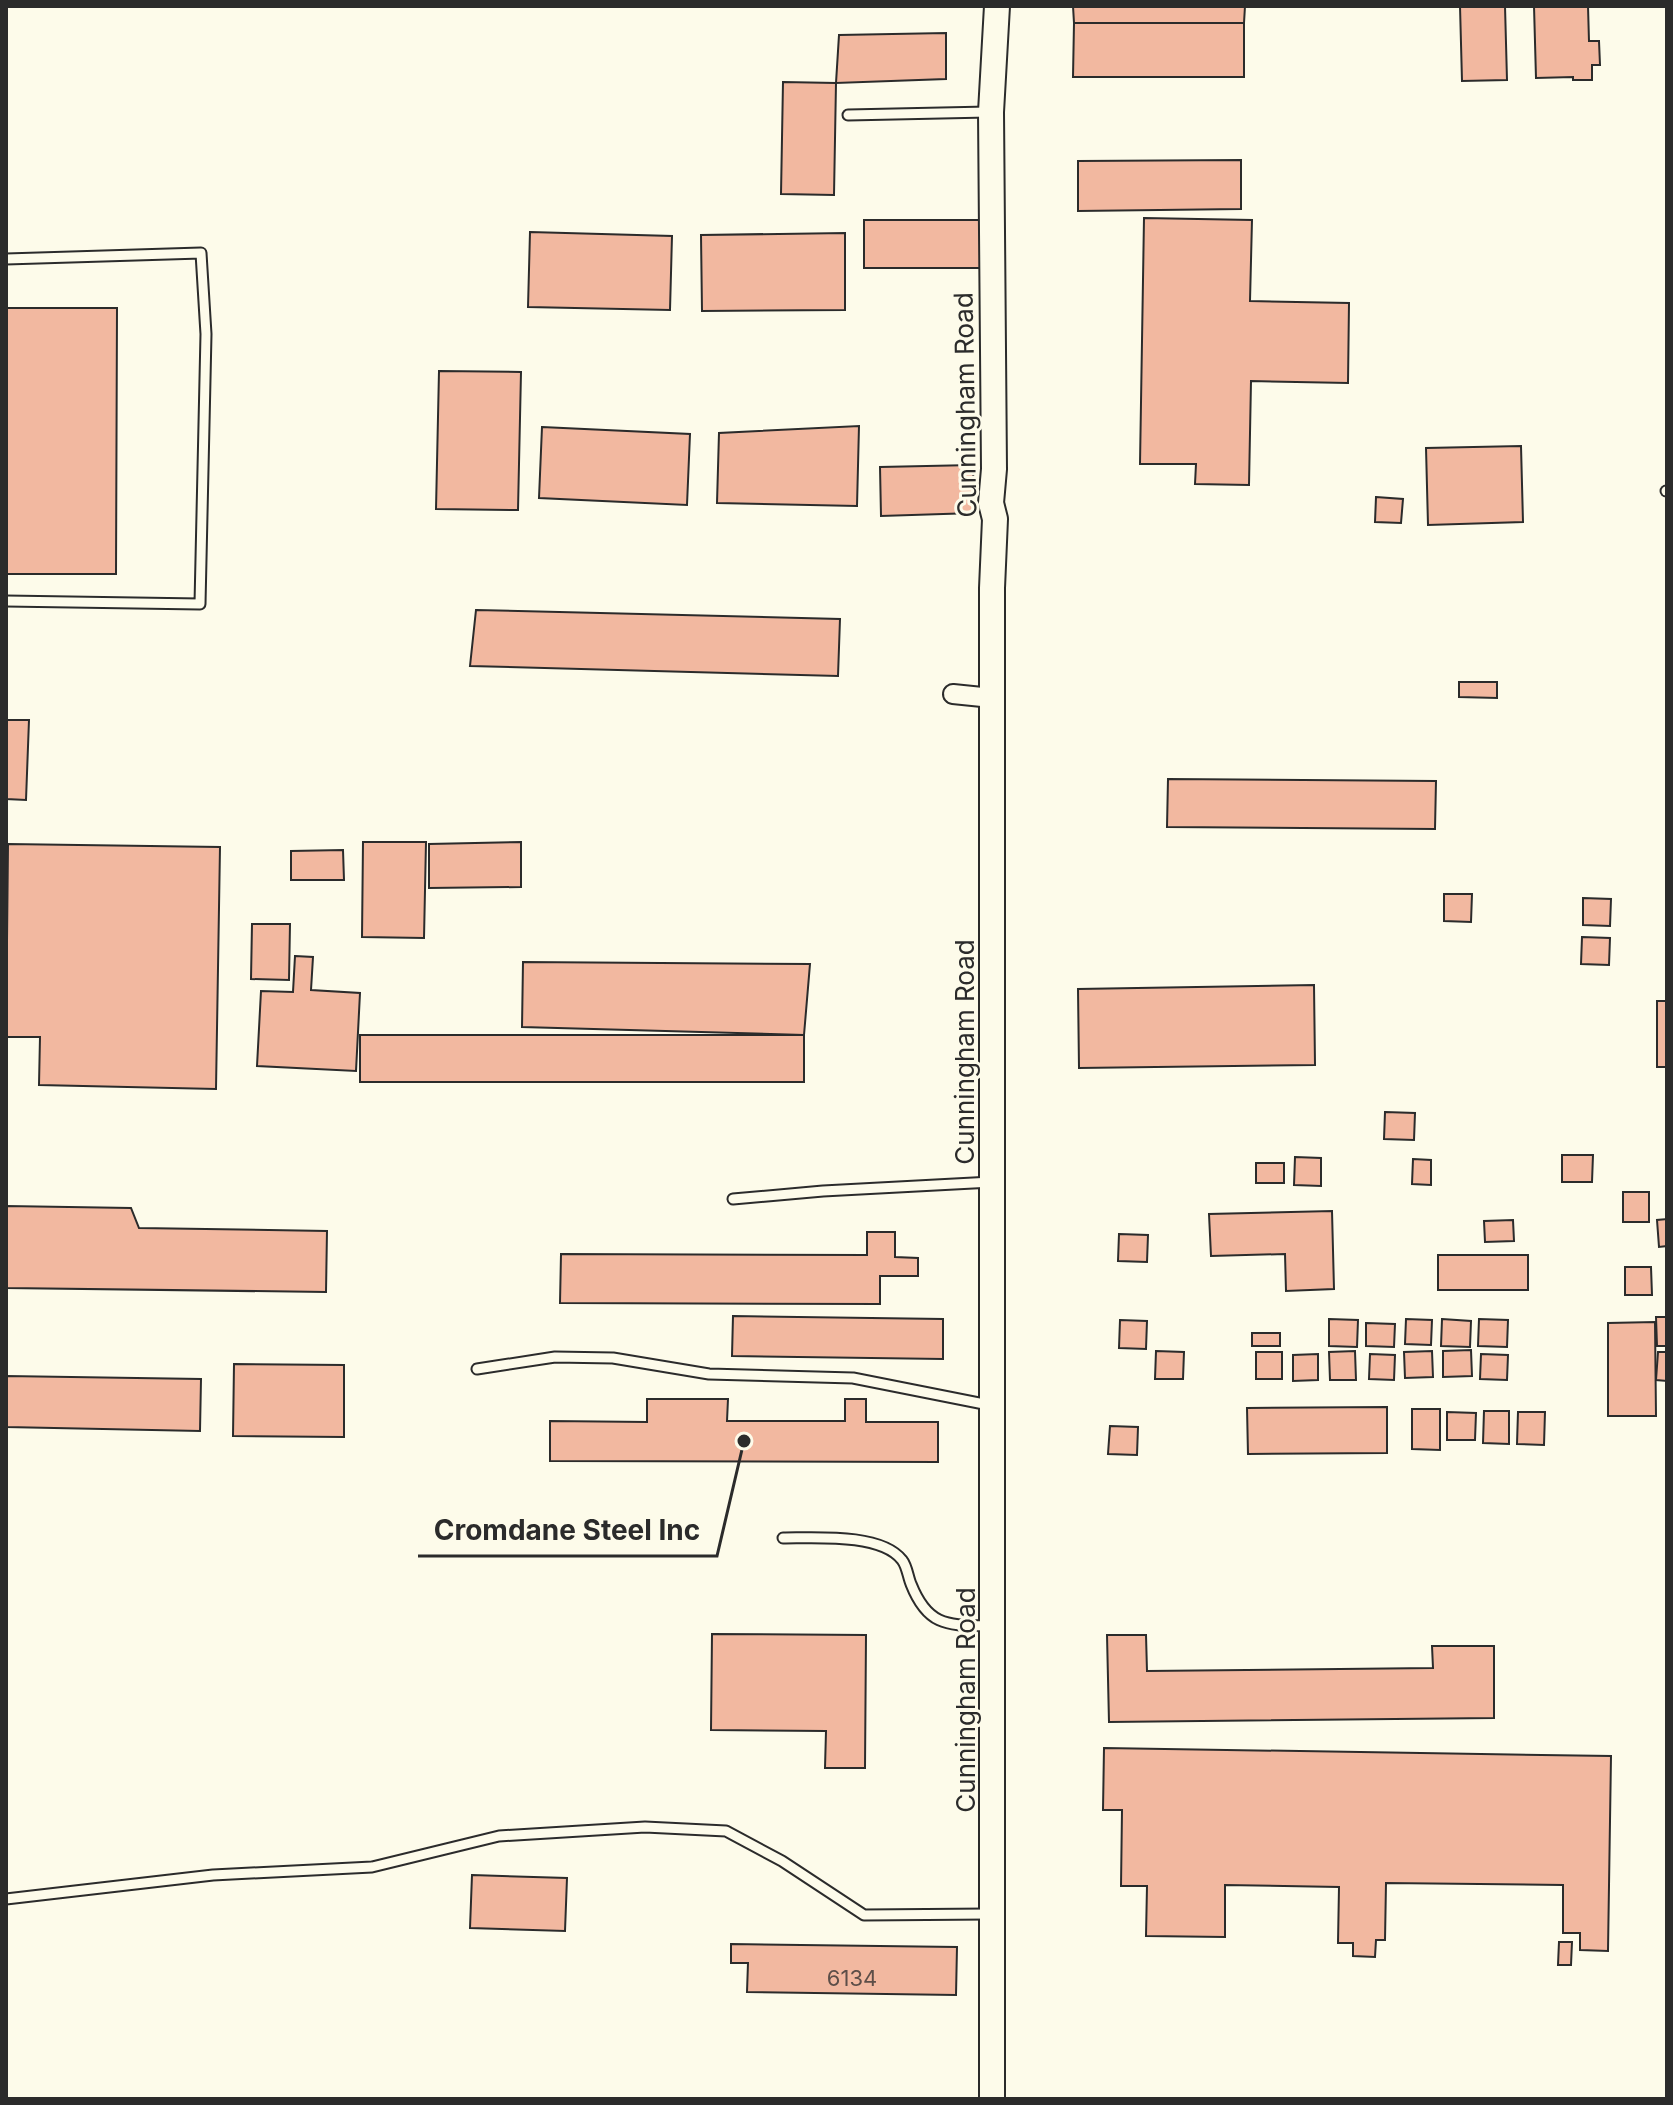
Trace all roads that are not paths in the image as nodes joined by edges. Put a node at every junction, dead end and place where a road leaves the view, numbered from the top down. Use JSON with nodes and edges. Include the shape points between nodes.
{"nodes":[{"id":1,"x":997,"y":6,"type":"edge"},
{"id":2,"x":991,"y":112,"type":"junction"},
{"id":3,"x":848,"y":115,"type":"dead end"},
{"id":4,"x":6,"y":259,"type":"edge"},
{"id":5,"x":6,"y":601,"type":"edge"},
{"id":6,"x":953,"y":694,"type":"dead end"},
{"id":7,"x":992,"y":698,"type":"junction"},
{"id":8,"x":992,"y":1182,"type":"junction"},
{"id":9,"x":733,"y":1199,"type":"dead end"},
{"id":10,"x":477,"y":1369,"type":"dead end"},
{"id":11,"x":992,"y":1406,"type":"junction"},
{"id":12,"x":783,"y":1538,"type":"dead end"},
{"id":13,"x":993,"y":1626,"type":"junction"},
{"id":14,"x":6,"y":1899,"type":"edge"},
{"id":15,"x":993,"y":1914,"type":"junction"},
{"id":16,"x":992,"y":2099,"type":"edge"}],
"edges":[{"from":1,"to":2,"type":"street","name":"Cunningham Road"},
{"from":2,"to":3,"type":"lane"},
{"from":2,"to":7,"type":"street","name":"Cunningham Road"},
{"from":4,"to":5,"type":"lane","via":[[201,253],[206,334],[200,604]]},
{"from":6,"to":7,"type":"street"},
{"from":7,"to":8,"type":"street","name":"Cunningham Road"},
{"from":8,"to":9,"type":"lane"},
{"from":8,"to":11,"type":"street","name":"Cunningham Road"},
{"from":10,"to":11,"type":"lane","via":[[555,1357],[613,1358],[709,1374],[853,1378]]},
{"from":11,"to":13,"type":"street","name":"Cunningham Road"},
{"from":12,"to":13,"type":"lane","via":[[875,1543],[903,1561],[924,1610],[939,1622]]},
{"from":13,"to":15,"type":"street","name":"Cunningham Road"},
{"from":14,"to":15,"type":"lane","via":[[213,1875],[372,1867],[499,1836],[645,1827],[726,1831],[864,1915]]},
{"from":15,"to":16,"type":"street","name":"Cunningham Road"}]}
